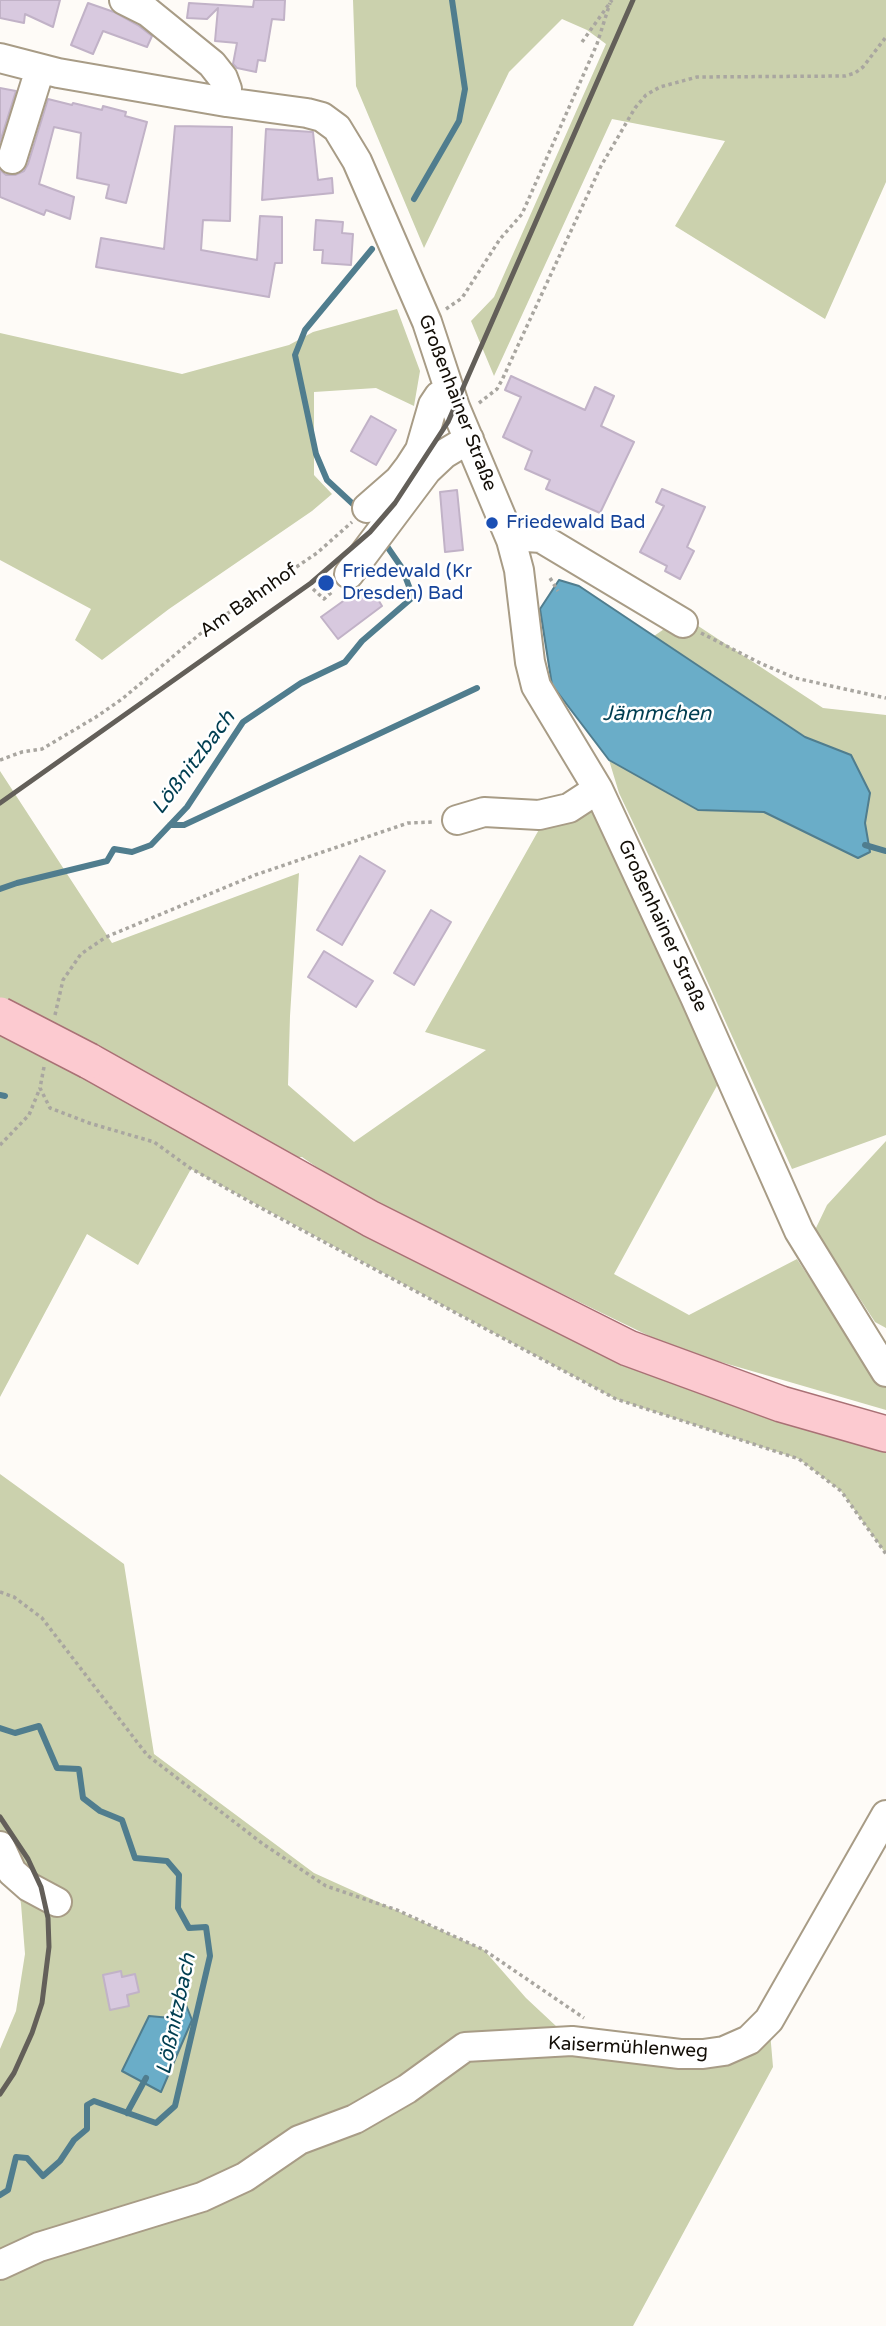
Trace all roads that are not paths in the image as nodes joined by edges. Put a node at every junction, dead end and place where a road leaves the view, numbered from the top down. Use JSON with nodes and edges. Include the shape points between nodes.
{"nodes":[{"id":1,"x":124,"y":0,"type":"edge"},
{"id":2,"x":0,"y":58,"type":"edge"},
{"id":3,"x":40,"y":69,"type":"junction"},
{"id":4,"x":226,"y":102,"type":"junction"},
{"id":5,"x":12,"y":159,"type":"dead end"},
{"id":6,"x":459,"y":415,"type":"junction"},
{"id":7,"x":367,"y":508,"type":"road end"},
{"id":8,"x":511,"y":540,"type":"junction"},
{"id":9,"x":349,"y":574,"type":"dead end"},
{"id":10,"x":683,"y":623,"type":"road end"},
{"id":11,"x":598,"y":789,"type":"junction"},
{"id":12,"x":457,"y":820,"type":"road end"},
{"id":13,"x":0,"y":1015,"type":"edge"},
{"id":14,"x":886,"y":1372,"type":"edge"},
{"id":15,"x":886,"y":1434,"type":"edge"},
{"id":16,"x":886,"y":1815,"type":"edge"},
{"id":17,"x":0,"y":1846,"type":"edge"},
{"id":18,"x":57,"y":1902,"type":"dead end"},
{"id":19,"x":0,"y":2265,"type":"edge"}],
"edges":[{"from":1,"to":4,"type":"street","via":[[148,12],[212,64],[223,78]]},
{"from":2,"to":3,"type":"street","name":"Großenhainer Straße"},
{"from":3,"to":4,"type":"street","name":"Großenhainer Straße"},
{"from":3,"to":5,"type":"street"},
{"from":4,"to":6,"type":"street","name":"Großenhainer Straße","via":[[307,113],[337,128],[357,161],[427,322]]},
{"from":6,"to":7,"type":"street","via":[[439,397],[409,467]]},
{"from":6,"to":8,"type":"street","name":"Großenhainer Straße"},
{"from":6,"to":9,"type":"street","via":[[444,454]]},
{"from":8,"to":10,"type":"street","via":[[541,538]]},
{"from":8,"to":11,"type":"street","name":"Großenhainer Straße","via":[[536,686]]},
{"from":11,"to":12,"type":"street","via":[[569,808],[539,815],[484,812]]},
{"from":11,"to":14,"type":"street","name":"Großenhainer Straße","via":[[799,1231]]},
{"from":13,"to":15,"type":"main road","bridge":true,"via":[[371,1219],[628,1348],[781,1404]]},
{"from":16,"to":19,"type":"street","name":"Kaisermühlenweg","via":[[769,2021],[749,2040],[703,2054],[572,2041],[465,2047],[397,2095],[355,2119],[299,2140],[245,2177],[202,2197],[39,2247]]},
{"from":17,"to":18,"type":"street","via":[[12,1872]]}]}
